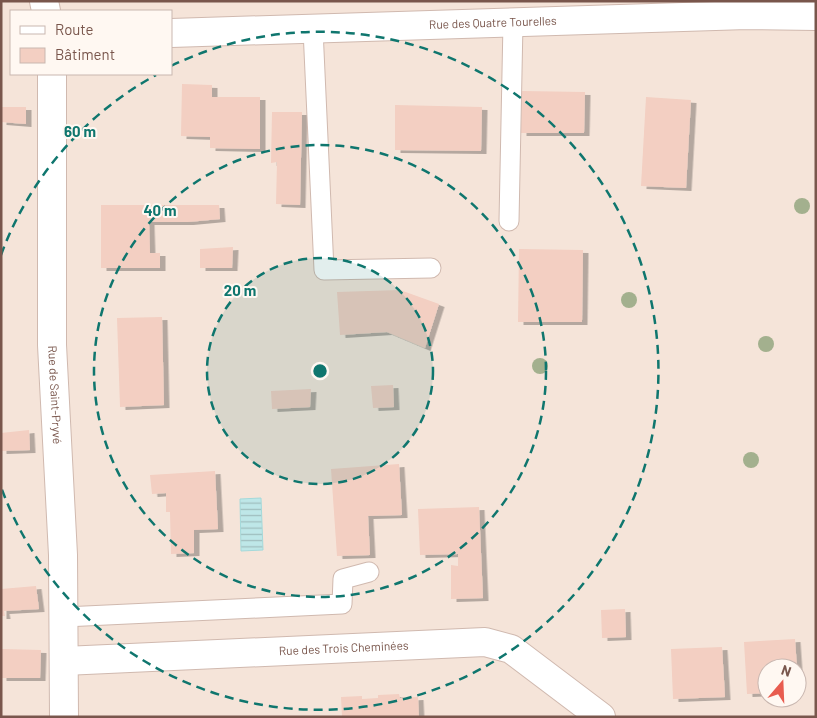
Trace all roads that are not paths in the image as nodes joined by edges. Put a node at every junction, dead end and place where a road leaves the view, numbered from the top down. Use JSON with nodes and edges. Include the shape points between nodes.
{"nodes":[{"id":1,"x":816,"y":16,"type":"edge"},
{"id":2,"x":513,"y":23,"type":"junction"},
{"id":3,"x":313,"y":29,"type":"junction"},
{"id":4,"x":172,"y":34,"type":"edge"},
{"id":5,"x":52,"y":75,"type":"edge"},
{"id":6,"x":509,"y":221,"type":"dead end"},
{"id":7,"x":432,"y":268,"type":"dead end"},
{"id":8,"x":370,"y":572,"type":"dead end"},
{"id":9,"x":64,"y":616,"type":"junction"},
{"id":10,"x":64,"y":661,"type":"junction"},
{"id":11,"x":64,"y":717,"type":"edge"},
{"id":12,"x":601,"y":717,"type":"edge"}],
"edges":[{"from":1,"to":2,"type":"street","name":"Rue des Quatre Tourelles","via":[[747,15]]},
{"from":2,"to":3,"type":"street","name":"Rue des Quatre Tourelles"},
{"from":2,"to":6,"type":"lane"},
{"from":3,"to":4,"type":"street","name":"Rue des Quatre Tourelles"},
{"from":3,"to":7,"type":"lane","via":[[324,270]]},
{"from":5,"to":9,"type":"street","name":"Rue de Saint-Pryvé","via":[[52,345]]},
{"from":8,"to":9,"type":"lane","via":[[343,579],[342,604]]},
{"from":9,"to":10,"type":"street","name":"Rue de Saint-Pryvé"},
{"from":10,"to":11,"type":"street","name":"Rue de Saint-Pryvé"},
{"from":10,"to":12,"type":"street","name":"Rue des Trois Cheminées","via":[[485,642],[511,649]]}]}
